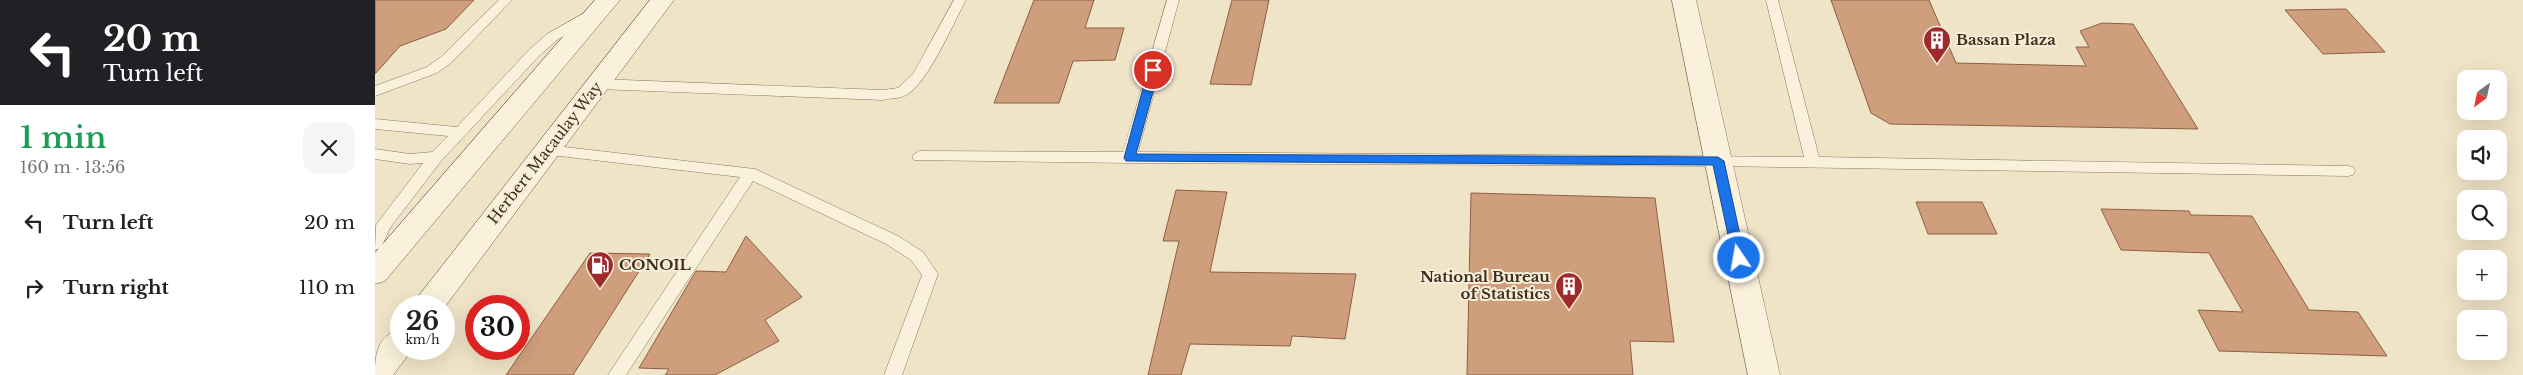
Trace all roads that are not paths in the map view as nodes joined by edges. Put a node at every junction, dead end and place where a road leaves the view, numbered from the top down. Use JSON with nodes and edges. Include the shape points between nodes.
{"nodes":[{"id":1,"x":506,"y":0,"type":"edge"},
{"id":2,"x":662,"y":0,"type":"edge"},
{"id":3,"x":960,"y":0,"type":"edge"},
{"id":4,"x":1173,"y":0,"type":"edge"},
{"id":5,"x":1684,"y":0,"type":"edge"},
{"id":6,"x":1772,"y":0,"type":"edge"},
{"id":7,"x":605,"y":3,"type":"edge"},
{"id":8,"x":598,"y":84,"type":"junction"},
{"id":9,"x":375,"y":91,"type":"edge"},
{"id":10,"x":375,"y":124,"type":"edge"},
{"id":11,"x":460,"y":132,"type":"junction"},
{"id":12,"x":547,"y":150,"type":"junction"},
{"id":13,"x":375,"y":154,"type":"edge"},
{"id":14,"x":919,"y":156,"type":"dead end"},
{"id":15,"x":436,"y":157,"type":"junction"},
{"id":16,"x":1129,"y":158,"type":"junction"},
{"id":17,"x":1718,"y":161,"type":"junction"},
{"id":18,"x":1813,"y":163,"type":"junction"},
{"id":19,"x":2348,"y":171,"type":"dead end"},
{"id":20,"x":750,"y":173,"type":"junction"},
{"id":21,"x":375,"y":244,"type":"edge"},
{"id":22,"x":375,"y":273,"type":"edge"},
{"id":23,"x":435,"y":295,"type":"edge"},
{"id":24,"x":390,"y":355,"type":"edge"},
{"id":25,"x":375,"y":375,"type":"edge"},
{"id":26,"x":617,"y":375,"type":"edge"},
{"id":27,"x":893,"y":375,"type":"edge"},
{"id":28,"x":1764,"y":375,"type":"edge"}],
"edges":[{"from":1,"to":9,"type":"lane","via":[[432,70]]},
{"from":2,"to":8,"type":"main road","name":"Herbert Macaulay Way"},
{"from":3,"to":8,"type":"lane","via":[[918,77],[901,92],[883,95]]},
{"from":4,"to":16,"type":"lane"},
{"from":5,"to":17,"type":"main road"},
{"from":6,"to":18,"type":"lane"},
{"from":7,"to":11,"type":"lane","via":[[552,37],[534,53]]},
{"from":7,"to":22,"type":"main road"},
{"from":8,"to":12,"type":"main road","name":"Herbert Macaulay Way"},
{"from":10,"to":11,"type":"lane"},
{"from":11,"to":15,"type":"lane"},
{"from":12,"to":20,"type":"lane"},
{"from":12,"to":23,"type":"main road","name":"Herbert Macaulay Way"},
{"from":13,"to":15,"type":"lane"},
{"from":14,"to":16,"type":"lane"},
{"from":15,"to":21,"type":"lane","via":[[384,225]]},
{"from":16,"to":17,"type":"lane"},
{"from":17,"to":18,"type":"lane"},
{"from":17,"to":28,"type":"main road"},
{"from":18,"to":19,"type":"lane"},
{"from":20,"to":26,"type":"lane"},
{"from":20,"to":27,"type":"lane","via":[[892,240],[917,256],[930,274]]},
{"from":24,"to":25,"type":"main road"}]}
